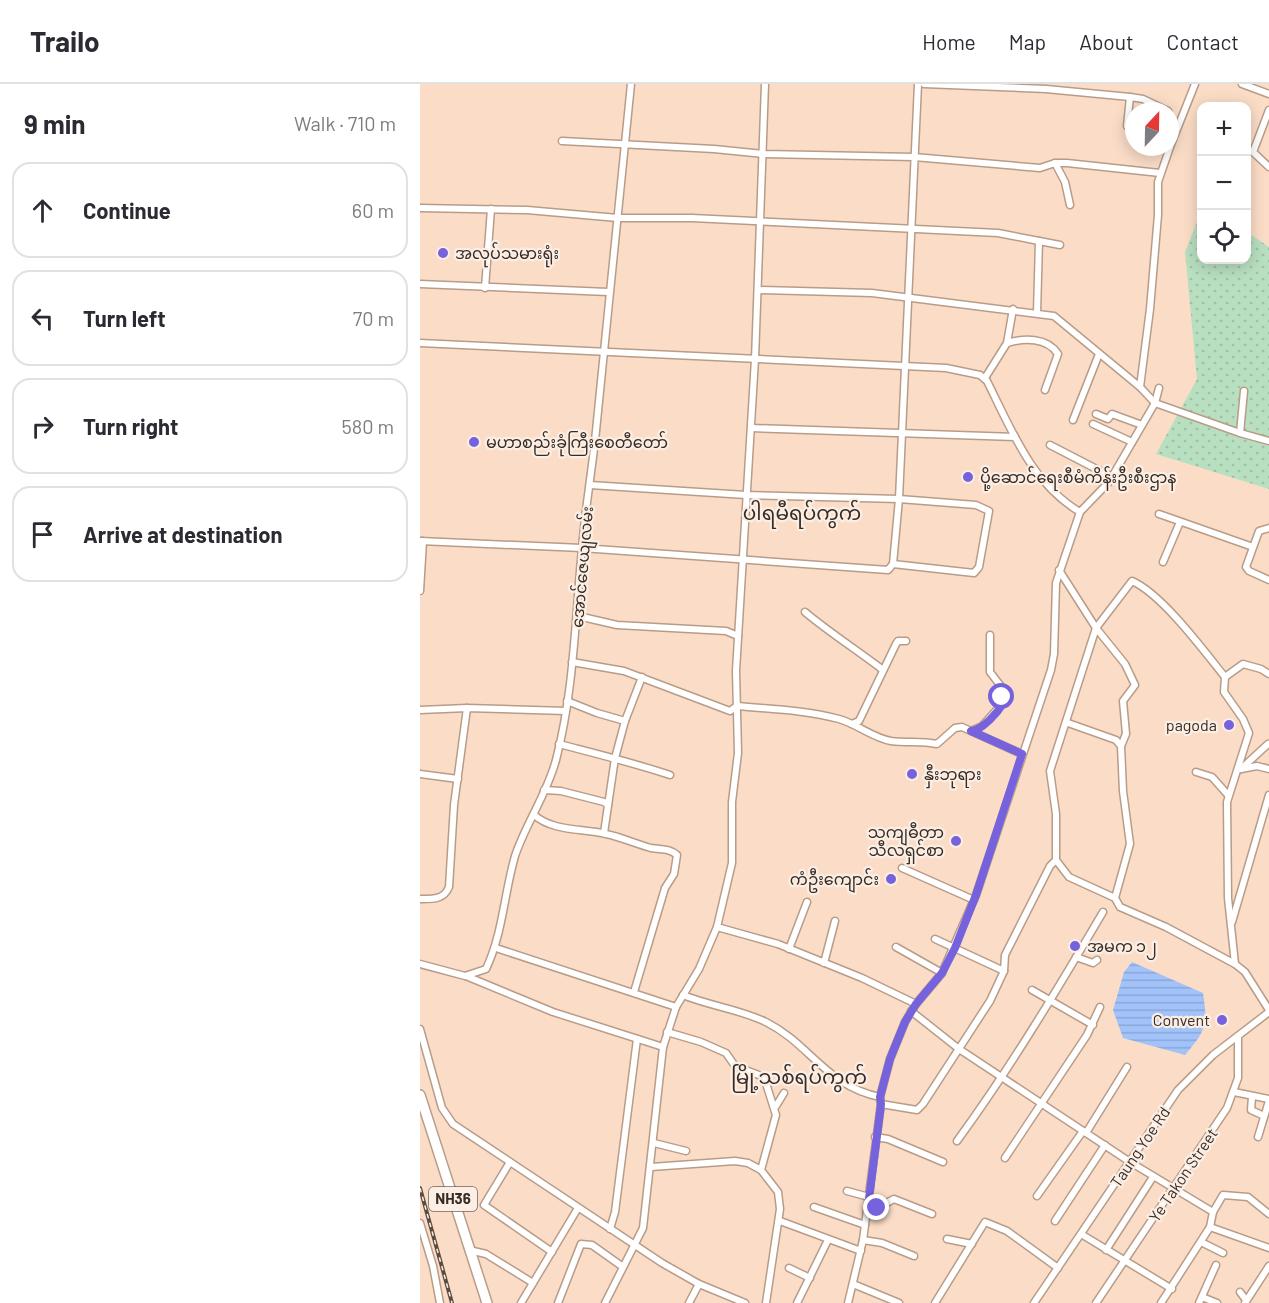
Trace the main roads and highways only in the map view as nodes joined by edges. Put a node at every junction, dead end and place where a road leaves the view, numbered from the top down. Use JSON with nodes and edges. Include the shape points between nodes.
{"nodes":[{"id":1,"x":420,"y":1095,"type":"edge"},
{"id":2,"x":487,"y":1303,"type":"edge"}],
"edges":[{"from":1,"to":2,"type":"highway","number":"NH36"}]}
